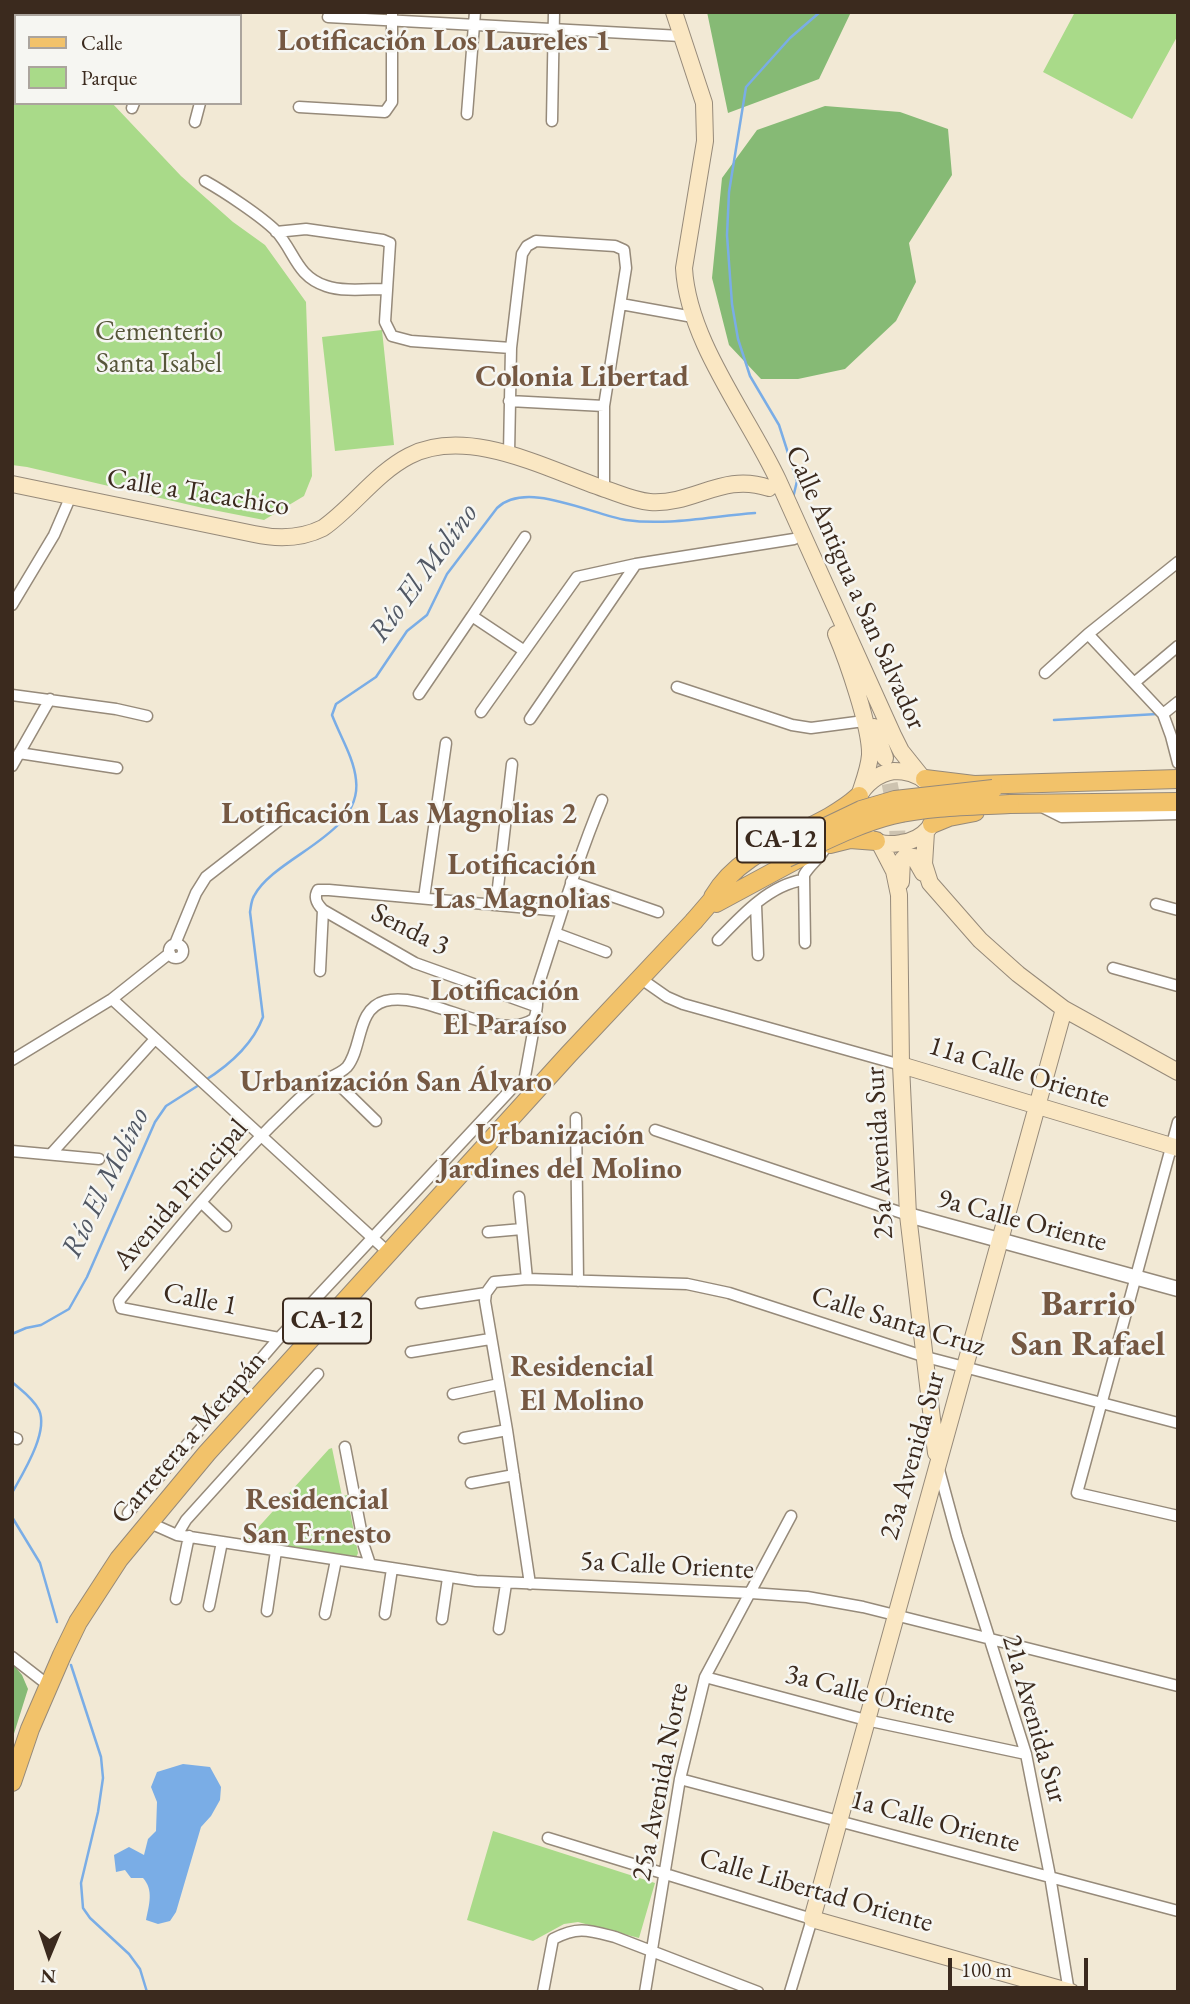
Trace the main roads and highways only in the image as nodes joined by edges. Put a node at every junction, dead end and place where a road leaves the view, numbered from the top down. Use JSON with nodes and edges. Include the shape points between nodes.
{"nodes":[{"id":1,"x":674,"y":12,"type":"edge"},
{"id":2,"x":771,"y":481,"type":"junction"},
{"id":3,"x":12,"y":484,"type":"edge"},
{"id":4,"x":849,"y":667,"type":"junction"},
{"id":5,"x":885,"y":758,"type":"tunnel mouth"},
{"id":6,"x":923,"y":778,"type":"junction"},
{"id":7,"x":1178,"y":779,"type":"edge"},
{"id":8,"x":1091,"y":783,"type":"junction"},
{"id":9,"x":860,"y":794,"type":"junction"},
{"id":10,"x":1178,"y":802,"type":"edge"},
{"id":11,"x":1069,"y":804,"type":"junction"},
{"id":12,"x":929,"y":828,"type":"junction"},
{"id":13,"x":878,"y":842,"type":"junction"},
{"id":14,"x":789,"y":850,"type":"junction"},
{"id":15,"x":899,"y":861,"type":"tunnel mouth"},
{"id":16,"x":935,"y":889,"type":"junction"},
{"id":17,"x":899,"y":901,"type":"junction"},
{"id":18,"x":1064,"y":1009,"type":"junction"},
{"id":19,"x":901,"y":1065,"type":"junction"},
{"id":20,"x":1178,"y":1072,"type":"edge"},
{"id":21,"x":1037,"y":1107,"type":"junction"},
{"id":22,"x":1174,"y":1147,"type":"edge"},
{"id":23,"x":937,"y":1463,"type":"junction"},
{"id":24,"x":12,"y":1782,"type":"edge"},
{"id":25,"x":812,"y":1919,"type":"joint"},
{"id":26,"x":1069,"y":1992,"type":"edge"}],
"edges":[{"from":1,"to":2,"type":"main road","name":"Calle Antigua a San Salvador","via":[[704,103],[705,141],[685,283],[693,317]]},
{"from":2,"to":3,"type":"main road","name":"Calle a Tacachico","via":[[741,474],[720,487],[650,502],[509,454],[447,445],[426,449],[396,464],[323,528],[289,537],[265,537]]},
{"from":2,"to":4,"type":"main road","name":"Calle Antigua a San Salvador"},
{"from":2,"to":6,"type":"main road","name":"Calle Antigua a San Salvador","via":[[901,751]]},
{"from":4,"to":5,"type":"main road","via":[[861,687]]},
{"from":4,"to":9,"type":"main road","name":"Calle Antigua a San Salvador","via":[[870,755]]},
{"from":6,"to":8,"type":"main road","via":[[962,785]]},
{"from":6,"to":9,"type":"main road","via":[[887,772],[870,780]]},
{"from":6,"to":12,"type":"main road","via":[[936,800]]},
{"from":7,"to":8,"type":"main road"},
{"from":8,"to":14,"type":"main road","bridge":true,"via":[[895,800],[862,810]]},
{"from":9,"to":13,"type":"main road","via":[[858,824]]},
{"from":9,"to":14,"type":"main road","number":"CA-12"},
{"from":10,"to":11,"type":"main road"},
{"from":11,"to":12,"type":"main road","via":[[981,811],[949,817]]},
{"from":11,"to":14,"type":"main road","bridge":true,"via":[[956,806],[890,816]]},
{"from":12,"to":13,"type":"main road","via":[[906,842]]},
{"from":12,"to":16,"type":"main road","via":[[924,869]]},
{"from":13,"to":14,"type":"main road","number":"CA-12","via":[[850,839]]},
{"from":13,"to":17,"type":"main road","name":"25a Avenida Sur","via":[[890,858]]},
{"from":14,"to":24,"type":"main road","name":"Carretera a Metapán","number":"CA-12","via":[[714,900],[658,958],[643,981],[531,1085],[389,1253],[207,1453],[119,1559],[78,1622],[48,1685]]},
{"from":15,"to":17,"type":"main road"},
{"from":16,"to":17,"type":"main road","via":[[917,859],[909,855],[902,860]]},
{"from":16,"to":18,"type":"main road","via":[[980,940]]},
{"from":17,"to":19,"type":"main road","name":"25a Avenida Sur"},
{"from":18,"to":20,"type":"main road"},
{"from":18,"to":21,"type":"main road","name":"23a Avenida Sur"},
{"from":19,"to":21,"type":"main road","name":"11a Calle Oriente"},
{"from":19,"to":23,"type":"main road","name":"25a Avenida Sur","via":[[908,1215]]},
{"from":21,"to":22,"type":"main road","name":"11a Calle Oriente"},
{"from":21,"to":23,"type":"main road","name":"23a Avenida Sur"},
{"from":23,"to":25,"type":"main road","name":"23a Avenida Sur"},
{"from":25,"to":26,"type":"main road","name":"Calle Libertad Oriente"}]}
